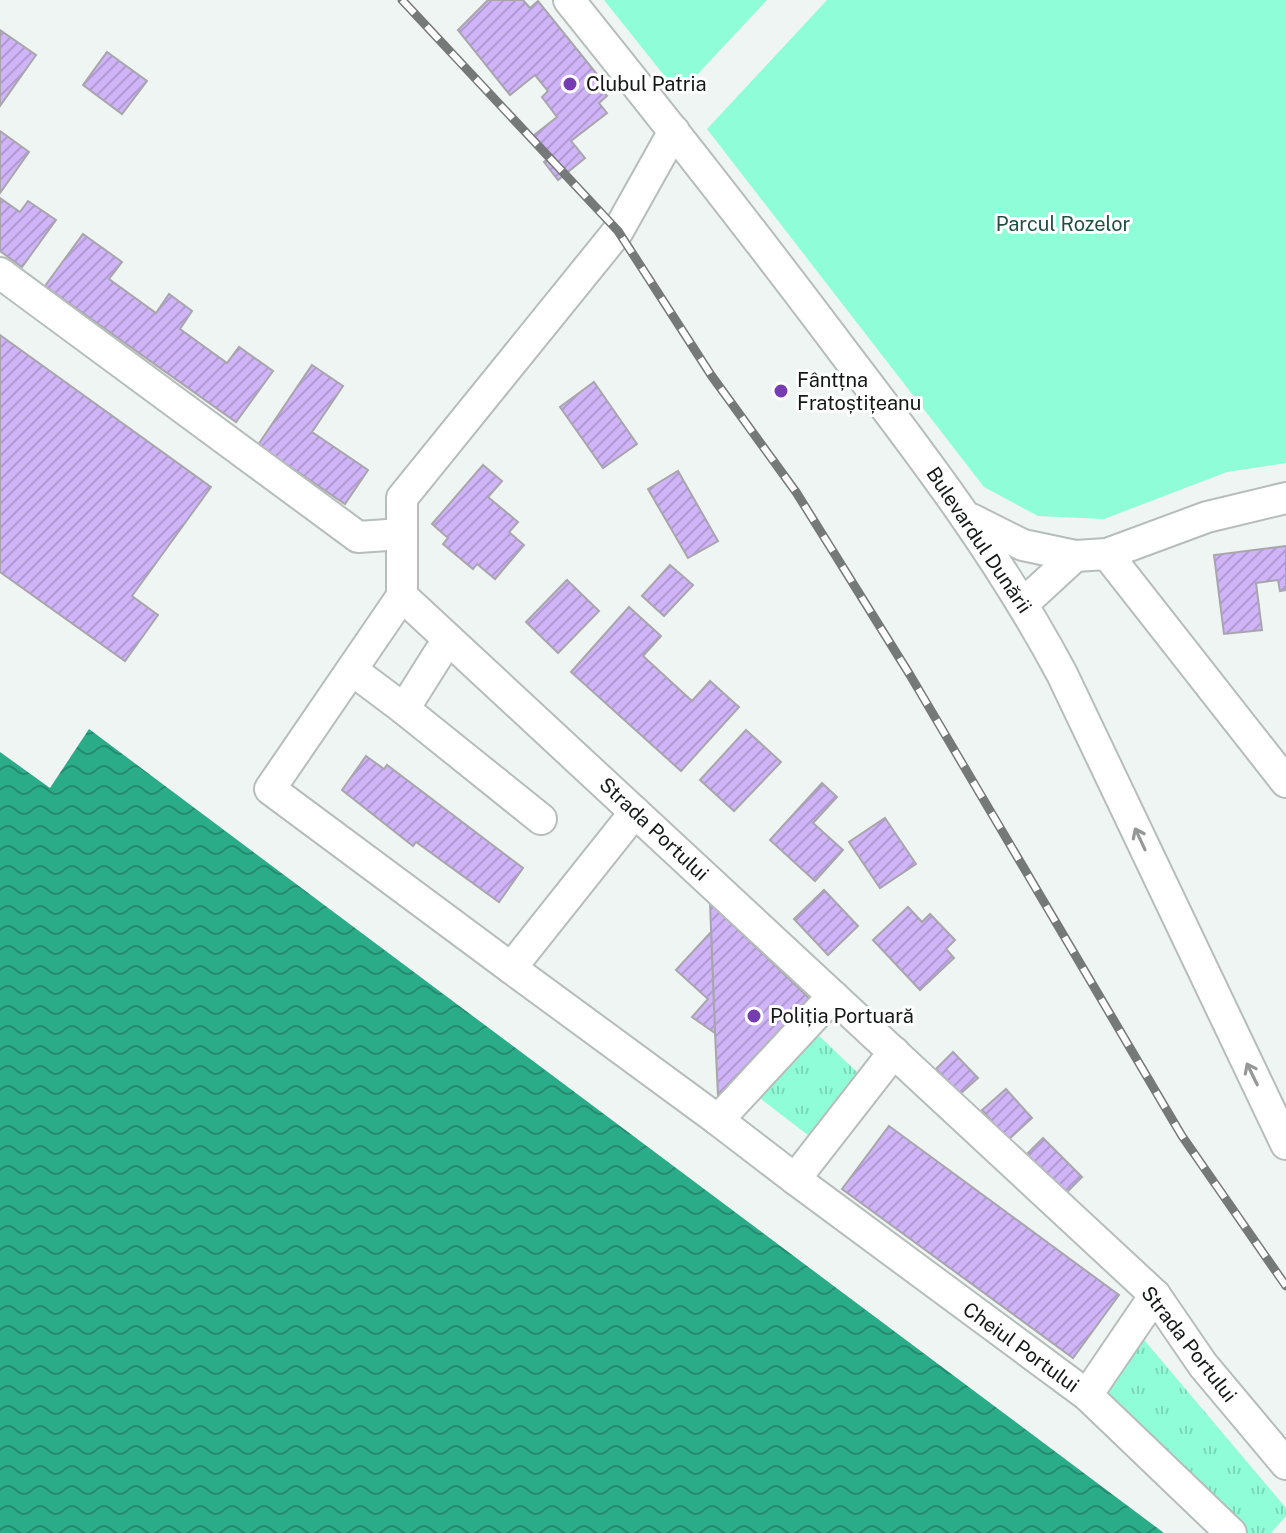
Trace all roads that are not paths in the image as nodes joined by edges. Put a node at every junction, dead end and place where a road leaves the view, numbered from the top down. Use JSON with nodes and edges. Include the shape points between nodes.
{"nodes":[{"id":1,"x":569,"y":0,"type":"edge"},
{"id":2,"x":674,"y":131,"type":"junction"},
{"id":3,"x":0,"y":273,"type":"edge"},
{"id":4,"x":1286,"y":498,"type":"edge"},
{"id":5,"x":970,"y":518,"type":"junction"},
{"id":6,"x":402,"y":534,"type":"junction"},
{"id":7,"x":1107,"y":554,"type":"junction"},
{"id":8,"x":1075,"y":556,"type":"junction"},
{"id":9,"x":402,"y":596,"type":"junction"},
{"id":10,"x":1024,"y":603,"type":"junction"},
{"id":11,"x":448,"y":639,"type":"junction"},
{"id":12,"x":352,"y":670,"type":"junction"},
{"id":13,"x":404,"y":709,"type":"junction"},
{"id":14,"x":1286,"y":782,"type":"edge"},
{"id":15,"x":635,"y":812,"type":"junction"},
{"id":16,"x":541,"y":819,"type":"dead end"},
{"id":17,"x":511,"y":968,"type":"junction"},
{"id":18,"x":833,"y":996,"type":"junction"},
{"id":19,"x":894,"y":1052,"type":"junction"},
{"id":20,"x":718,"y":1120,"type":"junction"},
{"id":21,"x":1286,"y":1144,"type":"edge"},
{"id":22,"x":795,"y":1179,"type":"junction"},
{"id":23,"x":1155,"y":1295,"type":"junction"},
{"id":24,"x":1087,"y":1395,"type":"junction"},
{"id":25,"x":1286,"y":1464,"type":"edge"},
{"id":26,"x":1231,"y":1533,"type":"edge"}],
"edges":[{"from":1,"to":2,"type":"street","name":"Bulevardul Dunării"},
{"from":2,"to":5,"type":"street","name":"Bulevardul Dunării"},
{"from":2,"to":6,"type":"street","via":[[618,231],[402,498]]},
{"from":3,"to":6,"type":"street","via":[[358,537]]},
{"from":4,"to":7,"type":"street","via":[[1207,517]]},
{"from":5,"to":8,"type":"street","via":[[1023,545]]},
{"from":5,"to":10,"type":"street","name":"Bulevardul Dunării"},
{"from":6,"to":9,"type":"street"},
{"from":7,"to":8,"type":"street"},
{"from":7,"to":14,"type":"street"},
{"from":8,"to":10,"type":"street"},
{"from":9,"to":11,"type":"street","name":"Strada Portului"},
{"from":9,"to":12,"type":"street"},
{"from":21,"to":10,"type":"street","name":"Bulevardul Dunării","one_way":true},
{"from":11,"to":13,"type":"street"},
{"from":11,"to":15,"type":"street","name":"Strada Portului"},
{"from":12,"to":13,"type":"street"},
{"from":12,"to":17,"type":"street","via":[[270,789]]},
{"from":13,"to":16,"type":"street"},
{"from":15,"to":17,"type":"street"},
{"from":15,"to":18,"type":"street","name":"Strada Portului"},
{"from":17,"to":20,"type":"street"},
{"from":18,"to":19,"type":"street","name":"Strada Portului"},
{"from":18,"to":20,"type":"street"},
{"from":19,"to":22,"type":"street"},
{"from":19,"to":23,"type":"street","name":"Strada Portului"},
{"from":20,"to":22,"type":"street","name":"Cheiul Portului"},
{"from":22,"to":24,"type":"street","name":"Cheiul Portului"},
{"from":23,"to":24,"type":"street"},
{"from":23,"to":25,"type":"street","name":"Strada Portului","via":[[1203,1365]]},
{"from":24,"to":26,"type":"street","name":"Cheiul Portului"}]}
